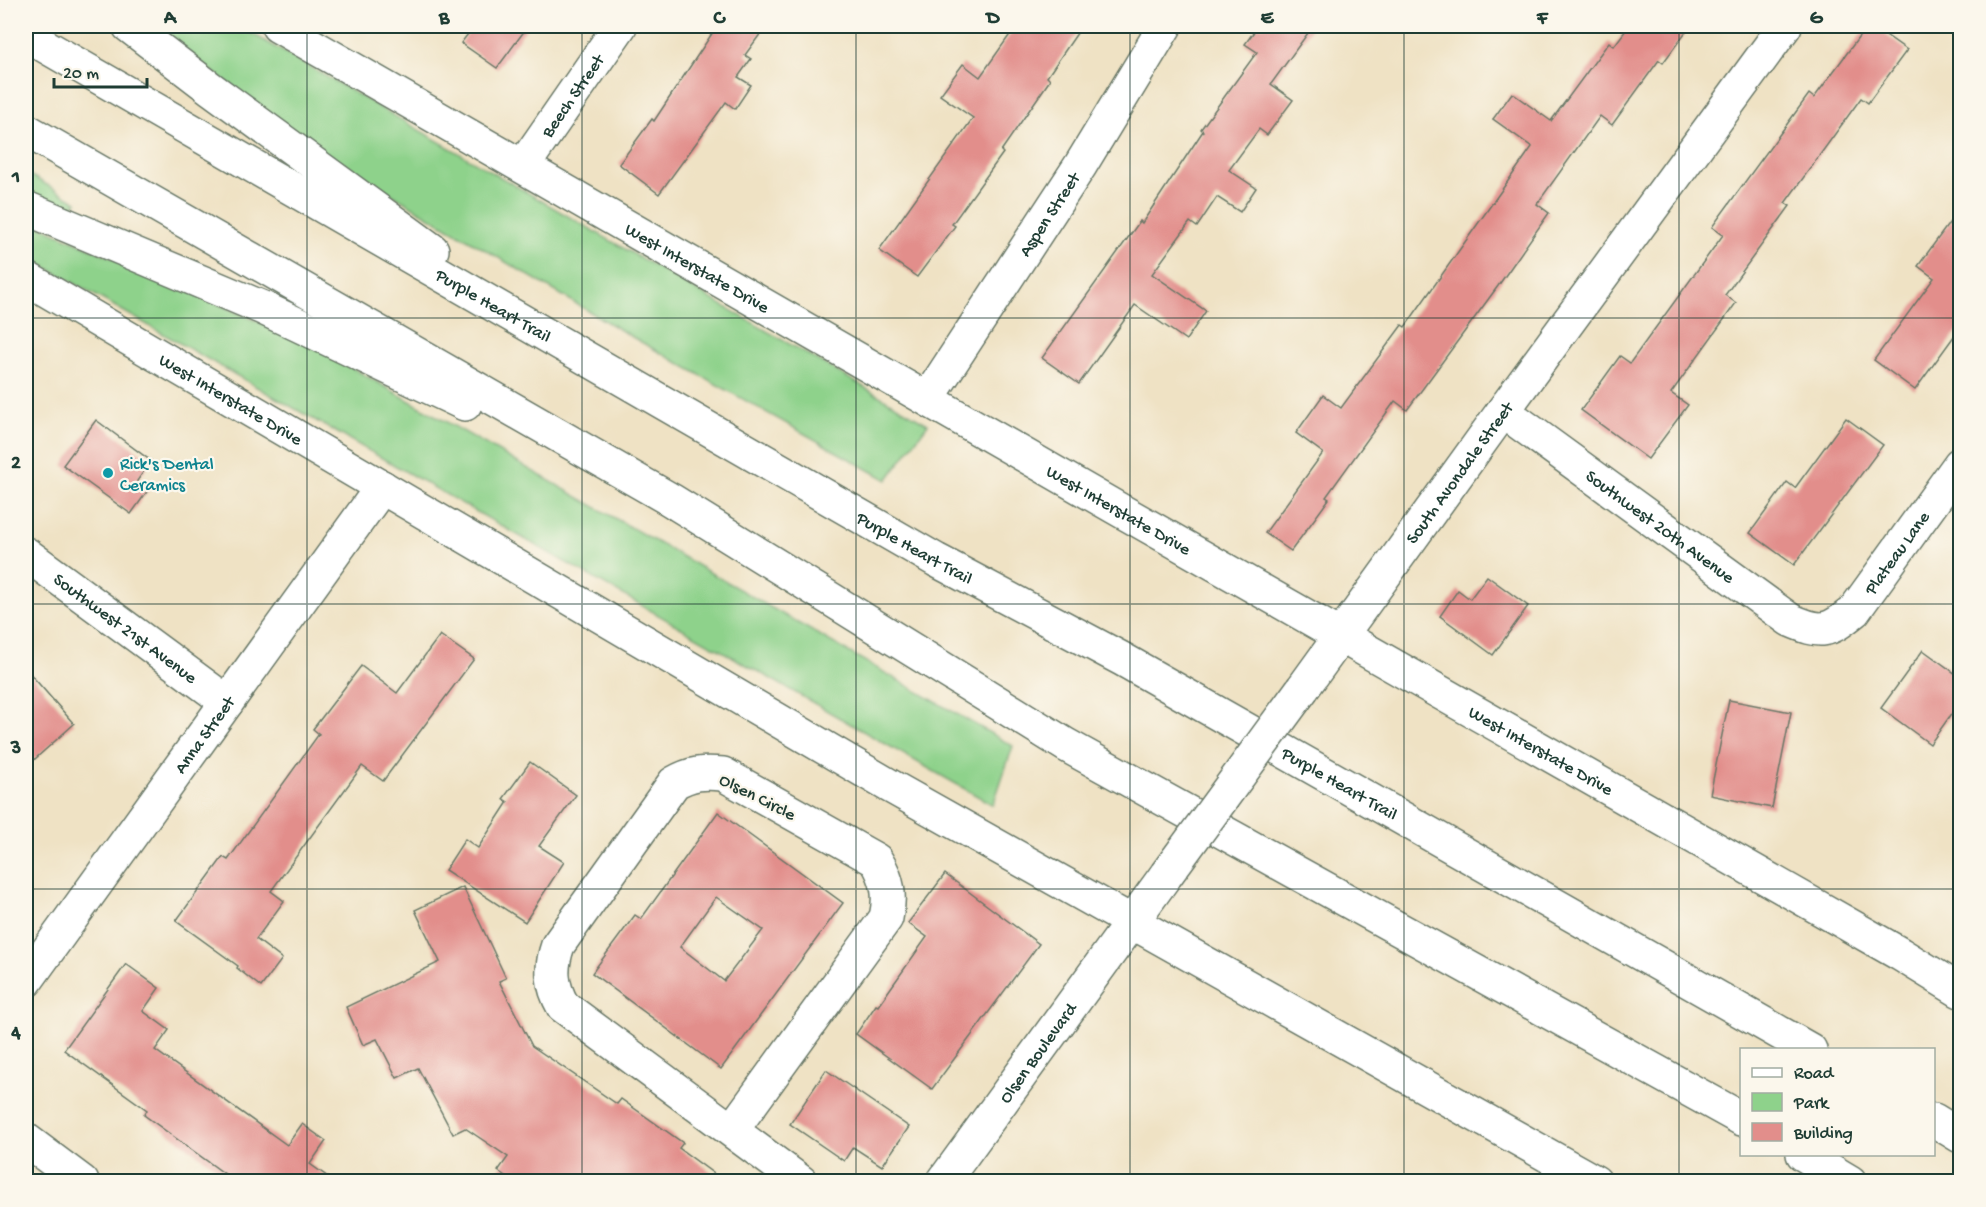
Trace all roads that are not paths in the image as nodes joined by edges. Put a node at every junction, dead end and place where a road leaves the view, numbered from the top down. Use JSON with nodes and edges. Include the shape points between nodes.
{"nodes":[{"id":1,"x":129,"y":26,"type":"edge"},
{"id":2,"x":278,"y":26,"type":"edge"},
{"id":3,"x":620,"y":26,"type":"edge"},
{"id":4,"x":1165,"y":26,"type":"edge"},
{"id":5,"x":1785,"y":26,"type":"edge"},
{"id":6,"x":26,"y":35,"type":"edge"},
{"id":7,"x":26,"y":130,"type":"edge"},
{"id":8,"x":523,"y":166,"type":"junction"},
{"id":9,"x":26,"y":208,"type":"edge"},
{"id":10,"x":26,"y":278,"type":"edge"},
{"id":11,"x":561,"y":345,"type":"junction"},
{"id":12,"x":928,"y":398,"type":"junction"},
{"id":13,"x":1503,"y":411,"type":"junction"},
{"id":14,"x":1960,"y":464,"type":"edge"},
{"id":15,"x":382,"y":487,"type":"junction"},
{"id":16,"x":671,"y":500,"type":"junction"},
{"id":17,"x":26,"y":554,"type":"edge"},
{"id":18,"x":1824,"y":630,"type":"joint"},
{"id":19,"x":1341,"y":636,"type":"junction"},
{"id":20,"x":227,"y":702,"type":"junction"},
{"id":21,"x":1132,"y":921,"type":"junction"},
{"id":22,"x":26,"y":981,"type":"edge"},
{"id":23,"x":1960,"y":991,"type":"edge"},
{"id":24,"x":1806,"y":1048,"type":"edge"},
{"id":25,"x":1740,"y":1118,"type":"edge"},
{"id":26,"x":1935,"y":1121,"type":"edge"},
{"id":27,"x":732,"y":1130,"type":"junction"},
{"id":28,"x":1960,"y":1136,"type":"edge"},
{"id":29,"x":26,"y":1140,"type":"edge"},
{"id":30,"x":1805,"y":1156,"type":"edge"},
{"id":31,"x":82,"y":1182,"type":"edge"},
{"id":32,"x":801,"y":1182,"type":"edge"},
{"id":33,"x":943,"y":1182,"type":"edge"},
{"id":34,"x":1595,"y":1182,"type":"edge"},
{"id":35,"x":1850,"y":1182,"type":"edge"}],
"edges":[{"from":1,"to":11,"type":"main road"},
{"from":2,"to":8,"type":"main road","name":"West Interstate Drive"},
{"from":3,"to":8,"type":"main road","name":"Beech Street"},
{"from":4,"to":12,"type":"main road","name":"Aspen Street","via":[[1080,166]]},
{"from":5,"to":13,"type":"main road","name":"South Avondale Street"},
{"from":6,"to":11,"type":"main road","name":"Purple Heart Trail"},
{"from":7,"to":16,"type":"main road"},
{"from":8,"to":12,"type":"main road","name":"West Interstate Drive"},
{"from":9,"to":16,"type":"main road","via":[[263,308]]},
{"from":10,"to":15,"type":"main road","name":"West Interstate Drive"},
{"from":11,"to":24,"type":"main road","name":"Purple Heart Trail"},
{"from":12,"to":19,"type":"main road","name":"West Interstate Drive"},
{"from":13,"to":18,"type":"main road","name":"Southwest 20th Avenue","via":[[1790,620]]},
{"from":13,"to":19,"type":"main road","name":"South Avondale Street"},
{"from":14,"to":18,"type":"main road","name":"Plateau Lane","via":[[1854,610]]},
{"from":15,"to":20,"type":"main road","name":"Anna Street"},
{"from":15,"to":21,"type":"main road","name":"West Interstate Drive","via":[[890,786]]},
{"from":16,"to":25,"type":"main road","via":[[1066,745]]},
{"from":17,"to":20,"type":"main road","name":"Southwest 21st Avenue"},
{"from":19,"to":21,"type":"main road","name":"South Avondale Street","bridge":true},
{"from":19,"to":23,"type":"main road","name":"West Interstate Drive"},
{"from":20,"to":22,"type":"main road","name":"Anna Street"},
{"from":21,"to":33,"type":"main road","name":"Olsen Boulevard"},
{"from":21,"to":34,"type":"main road","name":"West Interstate Drive"},
{"from":26,"to":28,"type":"main road"},
{"from":27,"to":27,"type":"main road","name":"Olsen Circle","via":[[563,1006],[552,975],[558,945],[674,783],[703,772],[723,774],[876,860],[888,886],[886,918]]},
{"from":27,"to":32,"type":"main road","name":"Olsen Circle"},
{"from":29,"to":31,"type":"main road"},
{"from":30,"to":35,"type":"main road"}]}
